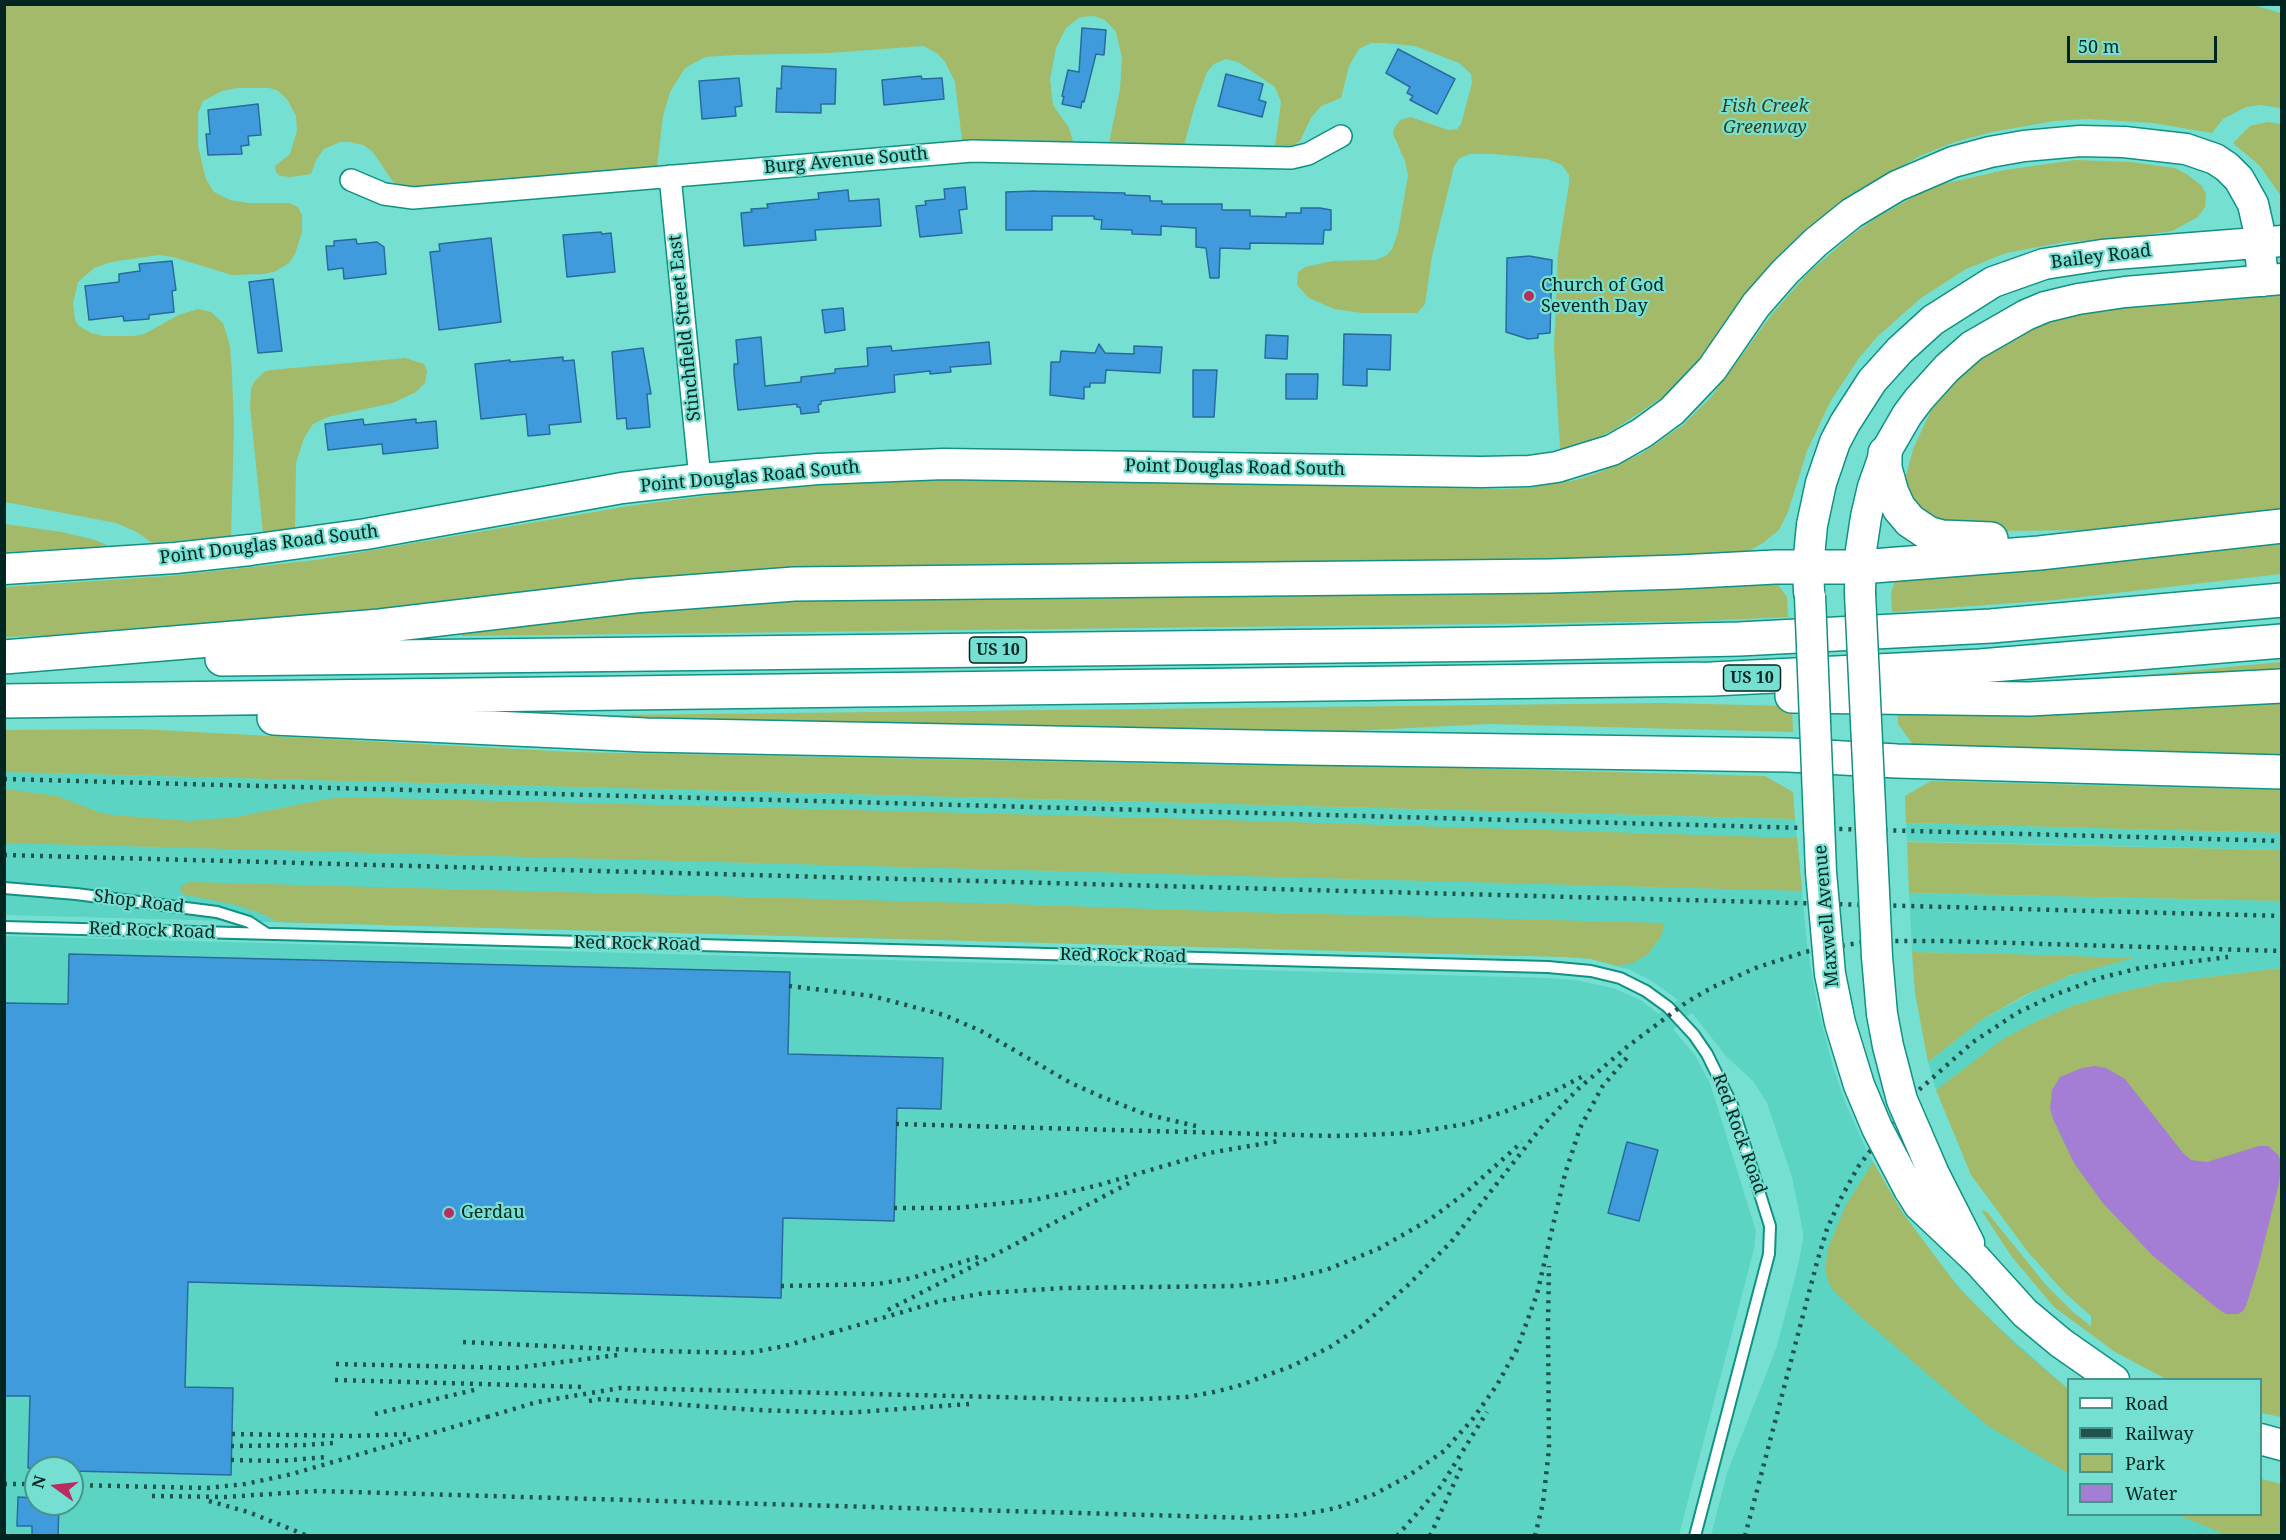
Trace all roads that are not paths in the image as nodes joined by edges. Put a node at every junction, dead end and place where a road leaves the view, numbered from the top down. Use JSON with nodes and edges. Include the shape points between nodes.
{"nodes":[{"id":1,"x":1341,"y":136,"type":"dead end"},
{"id":2,"x":670,"y":176,"type":"junction"},
{"id":3,"x":351,"y":180,"type":"dead end"},
{"id":4,"x":2271,"y":242,"type":"edge"},
{"id":5,"x":2272,"y":280,"type":"edge"},
{"id":6,"x":1886,"y":453,"type":"junction"},
{"id":7,"x":700,"y":479,"type":"junction"},
{"id":8,"x":2282,"y":526,"type":"edge"},
{"id":9,"x":2149,"y":541,"type":"junction"},
{"id":10,"x":4,"y":569,"type":"edge"},
{"id":11,"x":1860,"y":580,"type":"junction"},
{"id":12,"x":1809,"y":581,"type":"junction"},
{"id":13,"x":2282,"y":600,"type":"edge"},
{"id":14,"x":2282,"y":641,"type":"edge"},
{"id":15,"x":4,"y":659,"type":"edge"},
{"id":16,"x":1524,"y":683,"type":"junction"},
{"id":17,"x":2282,"y":686,"type":"edge"},
{"id":18,"x":4,"y":703,"type":"edge"},
{"id":19,"x":1816,"y":756,"type":"junction"},
{"id":20,"x":1867,"y":759,"type":"junction"},
{"id":21,"x":2282,"y":772,"type":"edge"},
{"id":22,"x":4,"y":888,"type":"edge"},
{"id":23,"x":4,"y":927,"type":"edge"},
{"id":24,"x":267,"y":934,"type":"junction"},
{"id":25,"x":1977,"y":1260,"type":"junction"},
{"id":26,"x":2111,"y":1378,"type":"edge"},
{"id":27,"x":2262,"y":1440,"type":"edge"},
{"id":28,"x":2282,"y":1445,"type":"edge"},
{"id":29,"x":1695,"y":1536,"type":"edge"}],
"edges":[{"from":1,"to":2,"type":"street","name":"Burg Avenue South","via":[[1308,154],[1291,158],[972,151]]},
{"from":2,"to":3,"type":"street","name":"Burg Avenue South","via":[[413,198],[384,194]]},
{"from":2,"to":7,"type":"street","name":"Stinchfield Street East"},
{"from":4,"to":5,"type":"main road","name":"Point Douglas Road South"},
{"from":4,"to":7,"type":"main road","name":"Point Douglas Road South","via":[[2243,186],[2227,167],[2208,156],[2179,147],[2116,141],[2024,146],[1953,162],[1897,186],[1852,213],[1785,272],[1712,369],[1672,411],[1626,443],[1573,463],[1536,470],[1481,472],[908,464]]},
{"from":4,"to":12,"type":"main road","name":"Bailey Road","via":[[2065,260],[2000,279],[1953,305],[1886,364],[1845,423],[1818,494]]},
{"from":5,"to":6,"type":"main road","name":"Bailey Road","via":[[2090,297],[2026,315],[1983,339],[1947,368],[1919,399]]},
{"from":6,"to":9,"type":"highway","via":[[1886,476],[1899,508],[1916,526],[1934,535]]},
{"from":6,"to":11,"type":"main road","name":"Bailey Road","via":[[1869,503]]},
{"from":7,"to":10,"type":"main road","name":"Point Douglas Road South","via":[[622,488],[291,545],[174,558]]},
{"from":8,"to":9,"type":"highway"},
{"from":9,"to":11,"type":"highway"},
{"from":11,"to":12,"type":"highway"},
{"from":11,"to":20,"type":"main road","name":"Maxwell Avenue","bridge":true},
{"from":12,"to":15,"type":"highway","via":[[1775,567],[1612,575],[794,584],[634,596],[380,626]]},
{"from":12,"to":19,"type":"main road","name":"Maxwell Avenue","bridge":true},
{"from":13,"to":15,"type":"highway","number":"US 10","via":[[1924,630],[1645,642]]},
{"from":14,"to":16,"type":"highway","number":"US 10","via":[[1926,670],[1712,680]]},
{"from":16,"to":17,"type":"highway","via":[[1766,695],[1979,699]]},
{"from":16,"to":18,"type":"highway","number":"US 10"},
{"from":18,"to":19,"type":"highway","via":[[602,734]]},
{"from":19,"to":20,"type":"highway"},
{"from":19,"to":25,"type":"main road","name":"Maxwell Avenue","bridge":true,"via":[[1825,933],[1836,1002],[1859,1085],[1877,1128],[1919,1205]]},
{"from":20,"to":21,"type":"highway"},
{"from":20,"to":25,"type":"main road","name":"Maxwell Avenue","bridge":true,"via":[[1876,957],[1888,1046],[1902,1100]]},
{"from":22,"to":24,"type":"lane","name":"Shop Road","via":[[217,912],[249,922]]},
{"from":23,"to":24,"type":"lane","name":"Red Rock Road"},
{"from":24,"to":29,"type":"lane","name":"Red Rock Road","via":[[1548,967],[1591,971],[1629,982],[1676,1014],[1715,1067],[1732,1105],[1771,1232],[1769,1254]]},
{"from":25,"to":26,"type":"main road","name":"Maxwell Avenue","via":[[2025,1313]]},
{"from":27,"to":28,"type":"main road"}]}
